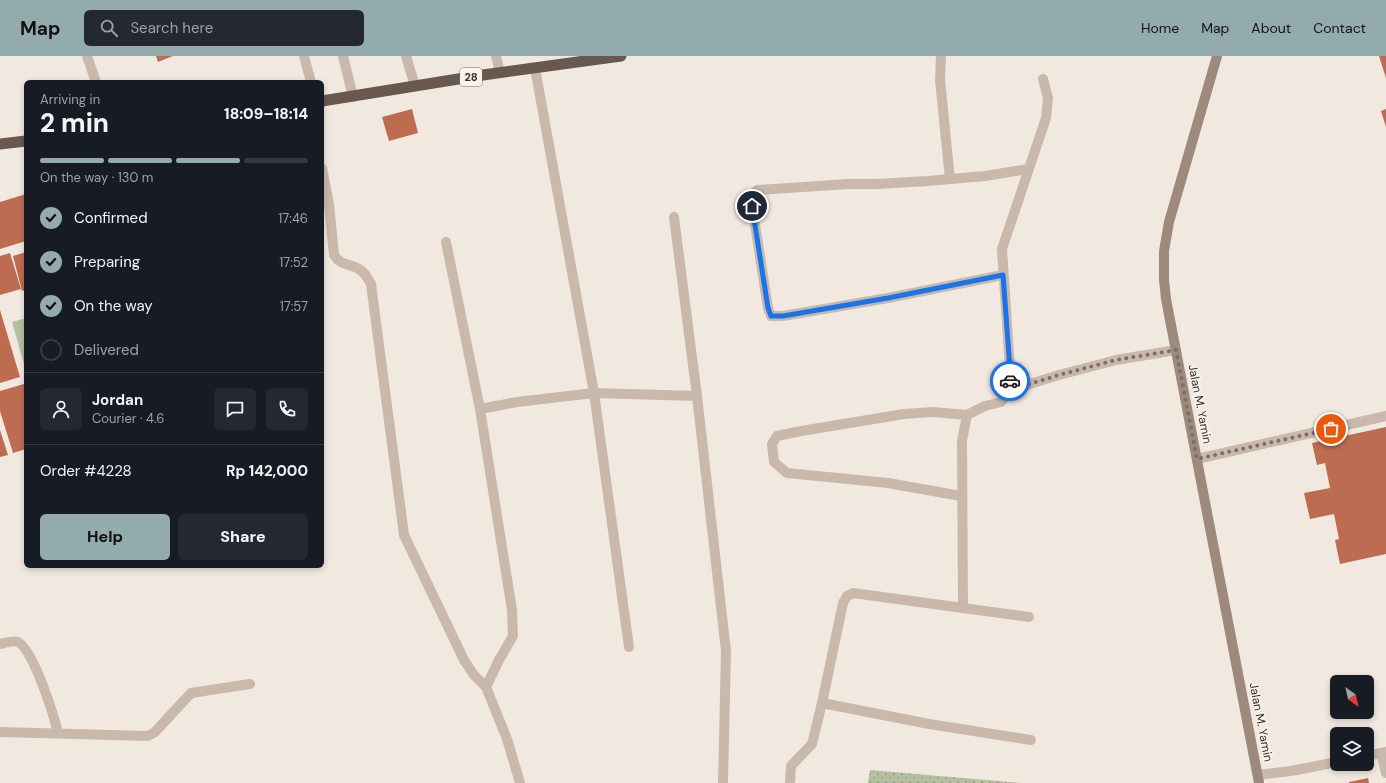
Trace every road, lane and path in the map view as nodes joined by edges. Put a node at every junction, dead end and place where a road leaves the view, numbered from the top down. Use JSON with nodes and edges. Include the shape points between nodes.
{"nodes":[{"id":1,"x":87,"y":56,"type":"edge"},
{"id":2,"x":304,"y":56,"type":"edge"},
{"id":3,"x":343,"y":56,"type":"edge"},
{"id":4,"x":406,"y":56,"type":"edge"},
{"id":5,"x":496,"y":56,"type":"edge"},
{"id":6,"x":621,"y":56,"type":"edge"},
{"id":7,"x":942,"y":56,"type":"edge"},
{"id":8,"x":1217,"y":56,"type":"edge"},
{"id":9,"x":535,"y":68,"type":"junction"},
{"id":10,"x":500,"y":73,"type":"junction"},
{"id":11,"x":1043,"y":79,"type":"dead end"},
{"id":12,"x":95,"y":80,"type":"edge"},
{"id":13,"x":310,"y":80,"type":"edge"},
{"id":14,"x":415,"y":86,"type":"junction"},
{"id":15,"x":353,"y":96,"type":"junction"},
{"id":16,"x":324,"y":101,"type":"edge"},
{"id":17,"x":24,"y":141,"type":"edge"},
{"id":18,"x":0,"y":144,"type":"edge"},
{"id":19,"x":1028,"y":169,"type":"junction"},
{"id":20,"x":324,"y":177,"type":"edge"},
{"id":21,"x":950,"y":179,"type":"junction"},
{"id":22,"x":674,"y":217,"type":"dead end"},
{"id":23,"x":446,"y":242,"type":"dead end"},
{"id":24,"x":1003,"y":275,"type":"junction"},
{"id":25,"x":1176,"y":350,"type":"junction"},
{"id":26,"x":1010,"y":390,"type":"junction"},
{"id":27,"x":594,"y":393,"type":"junction"},
{"id":28,"x":697,"y":396,"type":"junction"},
{"id":29,"x":480,"y":409,"type":"junction"},
{"id":30,"x":967,"y":415,"type":"junction"},
{"id":31,"x":1386,"y":416,"type":"edge"},
{"id":32,"x":1197,"y":459,"type":"junction"},
{"id":33,"x":961,"y":496,"type":"junction"},
{"id":34,"x":963,"y":608,"type":"junction"},
{"id":35,"x":1029,"y":617,"type":"dead end"},
{"id":36,"x":0,"y":644,"type":"edge"},
{"id":37,"x":629,"y":647,"type":"dead end"},
{"id":38,"x":250,"y":684,"type":"dead end"},
{"id":39,"x":486,"y":687,"type":"junction"},
{"id":40,"x":822,"y":703,"type":"junction"},
{"id":41,"x":0,"y":732,"type":"edge"},
{"id":42,"x":58,"y":733,"type":"junction"},
{"id":43,"x":1030,"y":740,"type":"dead end"},
{"id":44,"x":1384,"y":753,"type":"edge"},
{"id":45,"x":1374,"y":755,"type":"edge"},
{"id":46,"x":1330,"y":763,"type":"edge"},
{"id":47,"x":1386,"y":773,"type":"edge"},
{"id":48,"x":1258,"y":779,"type":"edge"},
{"id":49,"x":520,"y":783,"type":"edge"},
{"id":50,"x":723,"y":783,"type":"edge"},
{"id":51,"x":790,"y":783,"type":"edge"}],
"edges":[{"from":1,"to":12,"type":"street"},
{"from":2,"to":13,"type":"street"},
{"from":3,"to":15,"type":"street"},
{"from":4,"to":14,"type":"street"},
{"from":5,"to":10,"type":"street"},
{"from":6,"to":9,"type":"highway","number":"28"},
{"from":7,"to":21,"type":"street","via":[[940,80]]},
{"from":8,"to":25,"type":"main road","name":"Jalan M. Yamin","via":[[1170,217],[1164,251],[1164,280]]},
{"from":9,"to":10,"type":"highway","number":"28"},
{"from":9,"to":27,"type":"street"},
{"from":10,"to":14,"type":"highway","number":"28"},
{"from":11,"to":19,"type":"street","via":[[1048,98],[1046,118]]},
{"from":14,"to":15,"type":"highway","number":"28"},
{"from":15,"to":16,"type":"highway","number":"28"},
{"from":17,"to":18,"type":"highway"},
{"from":19,"to":21,"type":"street"},
{"from":19,"to":24,"type":"street","via":[[1002,249]]},
{"from":20,"to":39,"type":"street","via":[[330,204],[334,255],[338,261],[364,273],[372,284],[404,535],[464,660]]},
{"from":21,"to":24,"type":"street","via":[[757,190],[752,206],[771,316],[873,301]]},
{"from":22,"to":28,"type":"street"},
{"from":23,"to":29,"type":"street"},
{"from":24,"to":26,"type":"street"},
{"from":25,"to":26,"type":"street","via":[[1116,360]]},
{"from":25,"to":32,"type":"main road","name":"Jalan M. Yamin"},
{"from":26,"to":30,"type":"street","via":[[1002,402],[985,406]]},
{"from":27,"to":28,"type":"street"},
{"from":27,"to":29,"type":"street"},
{"from":27,"to":37,"type":"street"},
{"from":28,"to":50,"type":"street","via":[[726,651]]},
{"from":29,"to":39,"type":"street","via":[[512,610],[513,636]]},
{"from":30,"to":33,"type":"street","via":[[962,441]]},
{"from":30,"to":33,"type":"street","via":[[933,412],[875,418],[777,436],[772,444],[774,462],[788,472],[888,482]]},
{"from":31,"to":32,"type":"street"},
{"from":32,"to":48,"type":"main road","name":"Jalan M. Yamin"},
{"from":33,"to":34,"type":"street"},
{"from":34,"to":35,"type":"street"},
{"from":34,"to":40,"type":"street","via":[[853,593],[847,596],[843,603]]},
{"from":36,"to":42,"type":"street","via":[[18,642],[26,652],[47,696]]},
{"from":38,"to":42,"type":"street","via":[[191,693],[155,732],[148,736]]},
{"from":39,"to":49,"type":"street","via":[[507,739]]},
{"from":40,"to":43,"type":"street"},
{"from":40,"to":51,"type":"street","via":[[812,744],[791,766]]},
{"from":41,"to":42,"type":"street"},
{"from":44,"to":45,"type":"street"},
{"from":44,"to":47,"type":"street"},
{"from":46,"to":48,"type":"street"}]}
